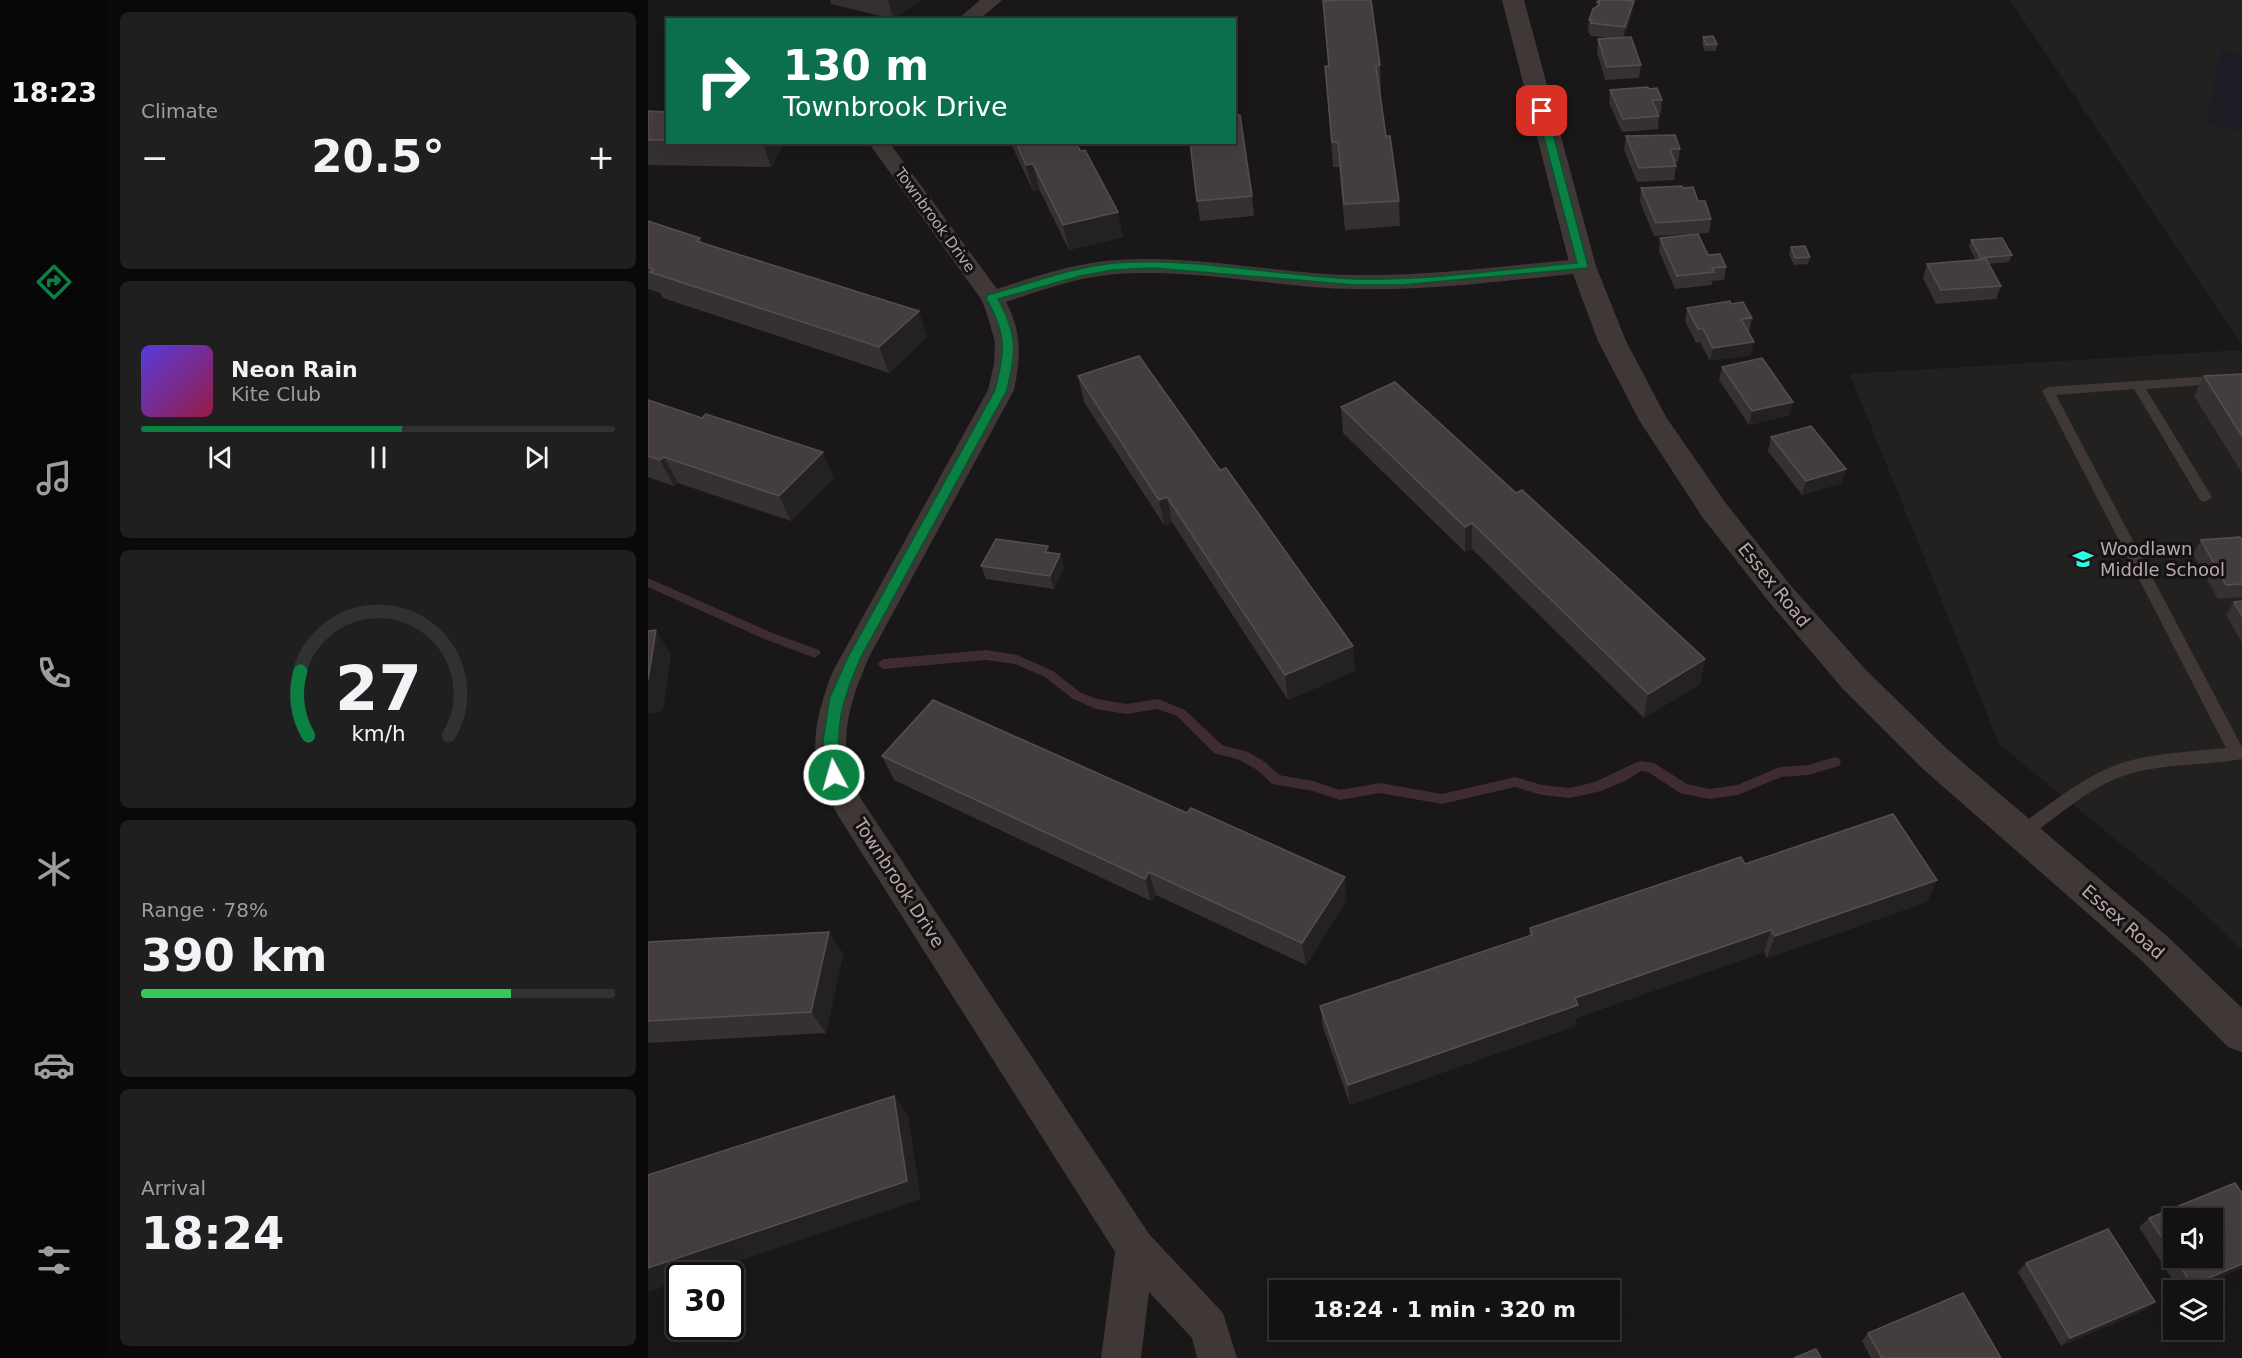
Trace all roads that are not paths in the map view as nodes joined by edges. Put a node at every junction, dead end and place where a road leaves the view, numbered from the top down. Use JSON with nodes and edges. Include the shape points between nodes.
{"nodes":[{"id":1,"x":992,"y":0,"type":"edge"},
{"id":2,"x":1513,"y":0,"type":"edge"},
{"id":3,"x":969,"y":18,"type":"edge"},
{"id":4,"x":879,"y":144,"type":"edge"},
{"id":5,"x":1583,"y":266,"type":"junction"},
{"id":6,"x":992,"y":298,"type":"junction"},
{"id":7,"x":2242,"y":378,"type":"edge"},
{"id":8,"x":2138,"y":385,"type":"junction"},
{"id":9,"x":2205,"y":497,"type":"dead end"},
{"id":10,"x":2239,"y":754,"type":"edge"},
{"id":11,"x":2020,"y":834,"type":"junction"},
{"id":12,"x":2242,"y":1034,"type":"edge"},
{"id":13,"x":1135,"y":1248,"type":"junction"},
{"id":14,"x":1121,"y":1358,"type":"edge"},
{"id":15,"x":1217,"y":1358,"type":"edge"}],
"edges":[{"from":1,"to":3,"type":"street"},
{"from":2,"to":5,"type":"street","name":"Essex Road"},
{"from":4,"to":6,"type":"street","name":"Townbrook Drive"},
{"from":5,"to":6,"type":"street","via":[[1355,282],[1153,265],[1113,267]]},
{"from":5,"to":11,"type":"street","name":"Essex Road","via":[[1612,341],[1648,410],[1714,510],[1854,679],[1935,759]]},
{"from":6,"to":13,"type":"street","name":"Townbrook Drive","via":[[1005,322],[1010,354],[1001,390],[854,657],[837,697],[830,741],[834,775],[850,808]]},
{"from":7,"to":8,"type":"lane"},
{"from":8,"to":9,"type":"lane"},
{"from":8,"to":10,"type":"lane","via":[[2049,391]]},
{"from":10,"to":11,"type":"lane","via":[[2120,770],[2087,787]]},
{"from":11,"to":12,"type":"street","name":"Essex Road","via":[[2155,950]]},
{"from":13,"to":14,"type":"street"},
{"from":13,"to":15,"type":"street","name":"Townbrook Drive","via":[[1209,1327]]}]}
